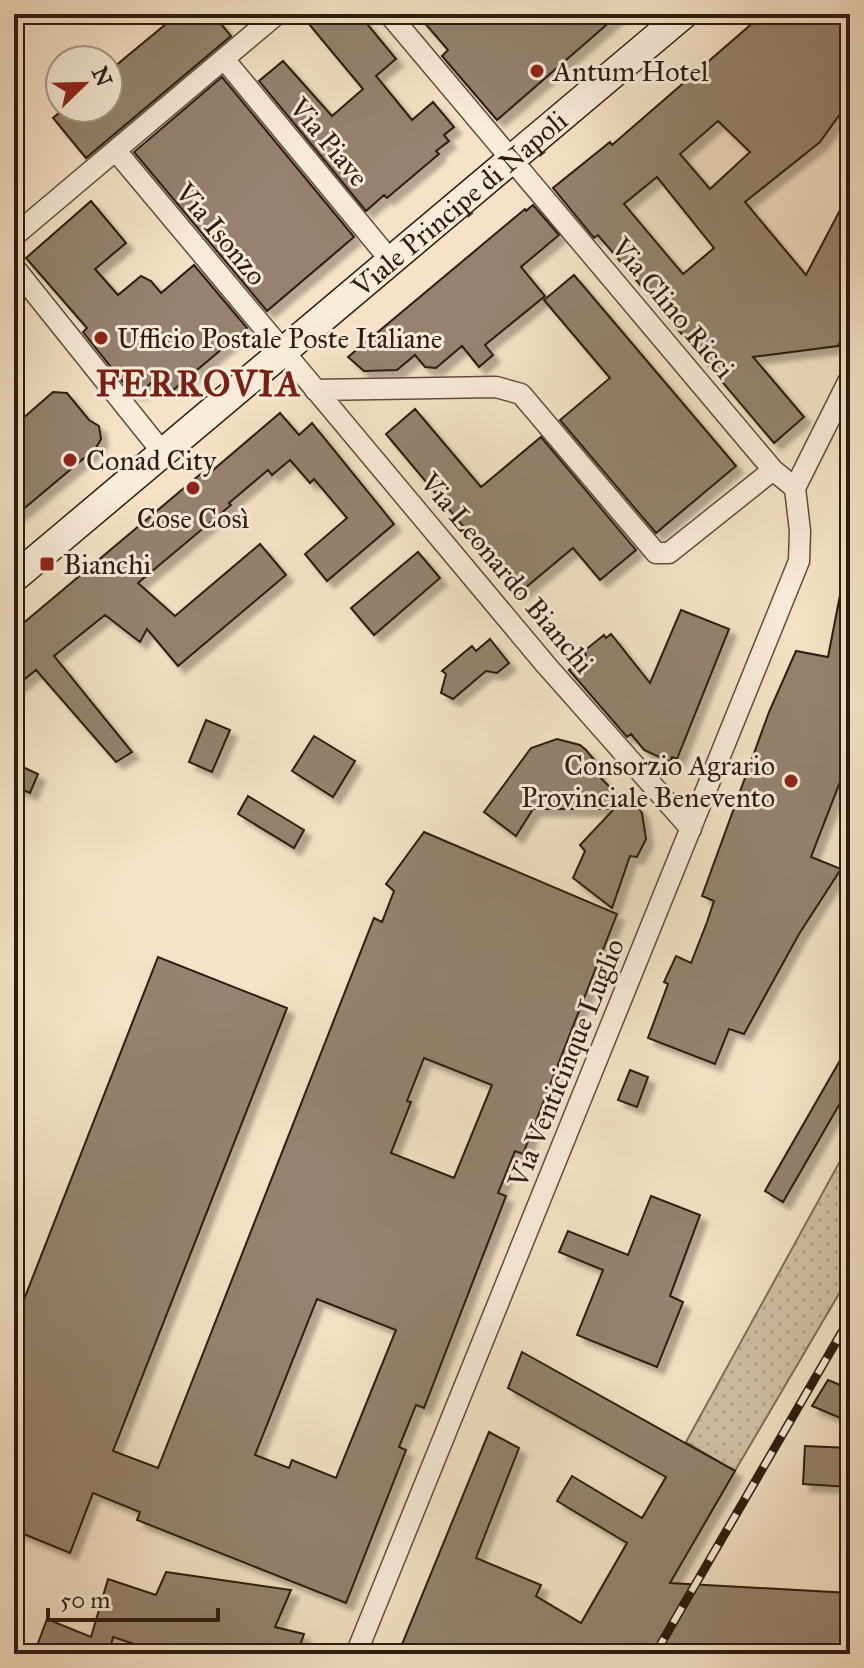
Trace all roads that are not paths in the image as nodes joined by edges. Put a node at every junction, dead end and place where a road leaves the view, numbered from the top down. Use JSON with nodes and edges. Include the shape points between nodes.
{"nodes":[{"id":1,"x":277,"y":14,"type":"edge"},
{"id":2,"x":389,"y":14,"type":"edge"},
{"id":3,"x":684,"y":14,"type":"edge"},
{"id":4,"x":224,"y":59,"type":"junction"},
{"id":5,"x":116,"y":151,"type":"junction"},
{"id":6,"x":511,"y":160,"type":"junction"},
{"id":7,"x":14,"y":236,"type":"edge"},
{"id":8,"x":391,"y":261,"type":"junction"},
{"id":9,"x":14,"y":267,"type":"edge"},
{"id":10,"x":282,"y":352,"type":"junction"},
{"id":11,"x":850,"y":378,"type":"edge"},
{"id":12,"x":315,"y":390,"type":"junction"},
{"id":13,"x":163,"y":453,"type":"junction"},
{"id":14,"x":773,"y":470,"type":"junction"},
{"id":15,"x":795,"y":488,"type":"junction"},
{"id":16,"x":14,"y":578,"type":"edge"},
{"id":17,"x":691,"y":829,"type":"junction"},
{"id":18,"x":356,"y":1654,"type":"edge"}],
"edges":[{"from":1,"to":4,"type":"street"},
{"from":2,"to":6,"type":"street","name":"Via Clino Ricci"},
{"from":3,"to":6,"type":"street","name":"Viale Principe di Napoli"},
{"from":4,"to":5,"type":"street"},
{"from":4,"to":8,"type":"street","name":"Via Piave"},
{"from":5,"to":7,"type":"street"},
{"from":5,"to":10,"type":"street","name":"Via Isonzo"},
{"from":6,"to":8,"type":"street","name":"Viale Principe di Napoli"},
{"from":6,"to":14,"type":"street","name":"Via Clino Ricci"},
{"from":8,"to":10,"type":"street","name":"Viale Principe di Napoli"},
{"from":9,"to":13,"type":"street"},
{"from":10,"to":12,"type":"street","name":"Via Leonardo Bianchi"},
{"from":10,"to":13,"type":"street","name":"Viale Principe di Napoli"},
{"from":11,"to":15,"type":"street"},
{"from":12,"to":14,"type":"street","via":[[496,387],[521,394],[656,553],[669,553]]},
{"from":12,"to":17,"type":"street","name":"Via Leonardo Bianchi"},
{"from":13,"to":16,"type":"street","name":"Viale Principe di Napoli"},
{"from":14,"to":15,"type":"street","name":"Via Clino Ricci"},
{"from":15,"to":17,"type":"street","name":"Via Venticinque Luglio","via":[[799,561]]},
{"from":17,"to":18,"type":"street","name":"Via Venticinque Luglio"}]}
